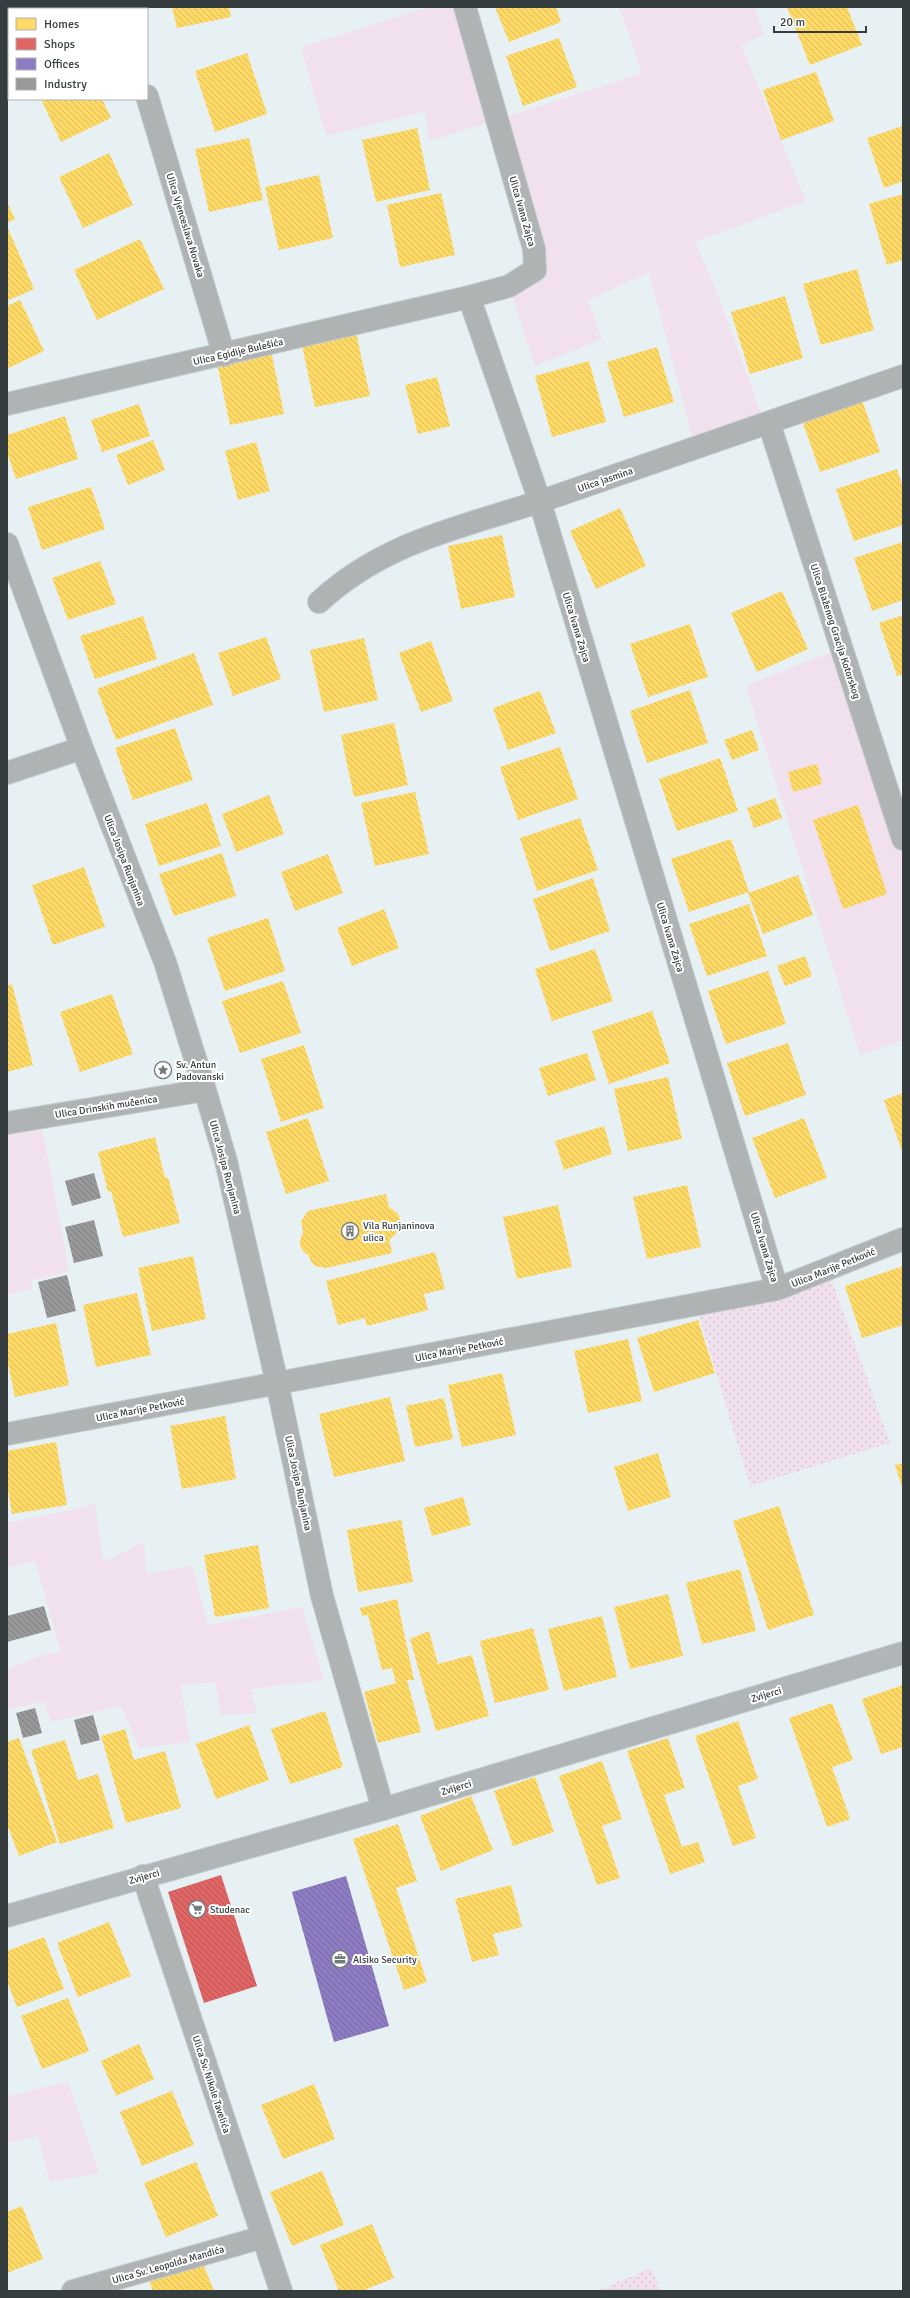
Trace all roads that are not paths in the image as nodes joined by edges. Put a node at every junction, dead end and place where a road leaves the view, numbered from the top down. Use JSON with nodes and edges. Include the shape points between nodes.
{"nodes":[{"id":1,"x":464,"y":7,"type":"edge"},
{"id":2,"x":148,"y":99,"type":"edge"},
{"id":3,"x":469,"y":297,"type":"junction"},
{"id":4,"x":224,"y":355,"type":"junction"},
{"id":5,"x":903,"y":376,"type":"edge"},
{"id":6,"x":7,"y":404,"type":"edge"},
{"id":7,"x":769,"y":423,"type":"junction"},
{"id":8,"x":540,"y":502,"type":"junction"},
{"id":9,"x":7,"y":544,"type":"edge"},
{"id":10,"x":319,"y":602,"type":"dead end"},
{"id":11,"x":82,"y":748,"type":"junction"},
{"id":12,"x":7,"y":773,"type":"edge"},
{"id":13,"x":903,"y":839,"type":"edge"},
{"id":14,"x":205,"y":1090,"type":"junction"},
{"id":15,"x":7,"y":1122,"type":"edge"},
{"id":16,"x":903,"y":1240,"type":"edge"},
{"id":17,"x":777,"y":1290,"type":"junction"},
{"id":18,"x":277,"y":1383,"type":"junction"},
{"id":19,"x":7,"y":1434,"type":"edge"},
{"id":20,"x":903,"y":1653,"type":"edge"},
{"id":21,"x":383,"y":1809,"type":"junction"},
{"id":22,"x":143,"y":1876,"type":"junction"},
{"id":23,"x":7,"y":1916,"type":"edge"},
{"id":24,"x":263,"y":2237,"type":"junction"},
{"id":25,"x":73,"y":2291,"type":"edge"},
{"id":26,"x":281,"y":2291,"type":"edge"}],
"edges":[{"from":1,"to":3,"type":"street","name":"Ulica Ivana Zajca","via":[[534,249],[535,270],[508,286]]},
{"from":2,"to":4,"type":"street","name":"Ulica Vjenceslava Novaka"},
{"from":3,"to":4,"type":"street","name":"Ulica Egidije Bulešića"},
{"from":3,"to":8,"type":"street","name":"Ulica Ivana Zajca"},
{"from":4,"to":6,"type":"street","name":"Ulica Egidije Bulešića"},
{"from":5,"to":7,"type":"street","name":"Ulica jasmina"},
{"from":7,"to":8,"type":"street","name":"Ulica jasmina"},
{"from":7,"to":13,"type":"street","name":"Ulica Blaženog Gracija Kotorskog"},
{"from":8,"to":10,"type":"street","name":"Ulica jasmina","via":[[434,535],[386,554],[341,581]]},
{"from":8,"to":17,"type":"street","name":"Ulica Ivana Zajca"},
{"from":9,"to":11,"type":"street","name":"Ulica Josipa Runjanina"},
{"from":11,"to":12,"type":"street"},
{"from":11,"to":14,"type":"street","name":"Ulica Josipa Runjanina","via":[[165,962]]},
{"from":14,"to":15,"type":"street","name":"Ulica Drinskih mučenica"},
{"from":14,"to":18,"type":"street","name":"Ulica Josipa Runjanina","via":[[226,1161]]},
{"from":16,"to":17,"type":"street","name":"Ulica Marije Petković"},
{"from":17,"to":18,"type":"street","name":"Ulica Marije Petković"},
{"from":18,"to":19,"type":"street","name":"Ulica Marije Petković"},
{"from":18,"to":21,"type":"street","name":"Ulica Josipa Runjanina","via":[[322,1596]]},
{"from":20,"to":21,"type":"main road","name":"Zvijerci"},
{"from":21,"to":22,"type":"main road","name":"Zvijerci"},
{"from":22,"to":23,"type":"main road","name":"Zvijerci"},
{"from":22,"to":24,"type":"street","name":"Ulica Sv. Nikole Tavelića"},
{"from":24,"to":25,"type":"street","name":"Ulica Sv. Leopolda Mandića"},
{"from":24,"to":26,"type":"street","name":"Ulica Sv. Nikole Tavelića"}]}
